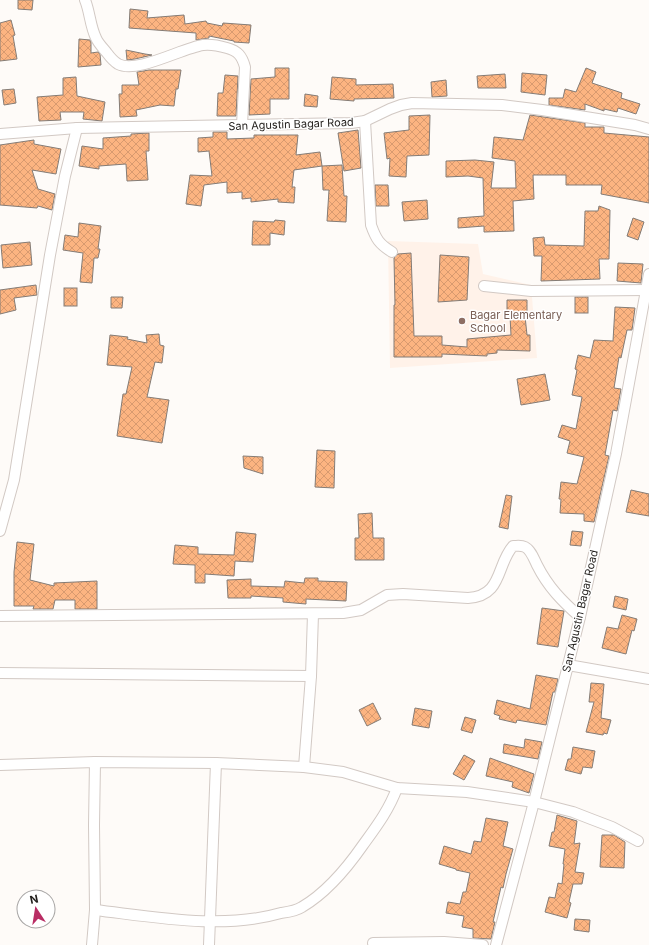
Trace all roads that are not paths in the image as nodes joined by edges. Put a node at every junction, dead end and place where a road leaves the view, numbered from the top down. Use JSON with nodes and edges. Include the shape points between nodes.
{"nodes":[{"id":1,"x":85,"y":0,"type":"edge"},
{"id":2,"x":365,"y":121,"type":"junction"},
{"id":3,"x":242,"y":126,"type":"junction"},
{"id":4,"x":77,"y":128,"type":"junction"},
{"id":5,"x":649,"y":129,"type":"edge"},
{"id":6,"x":0,"y":134,"type":"edge"},
{"id":7,"x":392,"y":252,"type":"dead end"},
{"id":8,"x":649,"y":274,"type":"edge"},
{"id":9,"x":484,"y":286,"type":"dead end"},
{"id":10,"x":646,"y":290,"type":"junction"},
{"id":11,"x":0,"y":531,"type":"edge"},
{"id":12,"x":313,"y":614,"type":"junction"},
{"id":13,"x":0,"y":616,"type":"edge"},
{"id":14,"x":580,"y":617,"type":"junction"},
{"id":15,"x":568,"y":665,"type":"junction"},
{"id":16,"x":0,"y":673,"type":"edge"},
{"id":17,"x":311,"y":676,"type":"junction"},
{"id":18,"x":649,"y":679,"type":"edge"},
{"id":19,"x":95,"y":762,"type":"junction"},
{"id":20,"x":216,"y":763,"type":"junction"},
{"id":21,"x":0,"y":765,"type":"edge"},
{"id":22,"x":304,"y":766,"type":"junction"},
{"id":23,"x":397,"y":788,"type":"junction"},
{"id":24,"x":534,"y":802,"type":"junction"},
{"id":25,"x":638,"y":841,"type":"dead end"},
{"id":26,"x":95,"y":910,"type":"junction"},
{"id":27,"x":211,"y":922,"type":"junction"},
{"id":28,"x":374,"y":943,"type":"dead end"},
{"id":29,"x":92,"y":945,"type":"edge"},
{"id":30,"x":209,"y":945,"type":"edge"},
{"id":31,"x":483,"y":945,"type":"edge"},
{"id":32,"x":496,"y":945,"type":"edge"}],
"edges":[{"from":1,"to":3,"type":"street","via":[[96,39],[118,64],[138,65],[205,45],[221,46],[240,54],[244,67]]},
{"from":2,"to":3,"type":"street","name":"San Agustin Bagar Road"},
{"from":2,"to":5,"type":"street","name":"San Agustin Bagar Road","via":[[390,109],[412,103],[502,105]]},
{"from":2,"to":7,"type":"street","via":[[371,225],[375,238]]},
{"from":3,"to":4,"type":"street","name":"San Agustin Bagar Road"},
{"from":4,"to":6,"type":"street","name":"San Agustin Bagar Road"},
{"from":4,"to":11,"type":"street","via":[[65,176],[49,263],[14,480]]},
{"from":8,"to":10,"type":"street","name":"San Agustin Bagar Road"},
{"from":9,"to":10,"type":"street","via":[[539,291]]},
{"from":10,"to":14,"type":"street","name":"San Agustin Bagar Road","via":[[616,454]]},
{"from":12,"to":13,"type":"street"},
{"from":12,"to":14,"type":"street","via":[[361,610],[387,595],[478,598],[493,586],[508,552],[513,546],[520,546],[529,550],[556,595]]},
{"from":12,"to":17,"type":"street"},
{"from":14,"to":15,"type":"street","name":"San Agustin Bagar Road"},
{"from":15,"to":18,"type":"street"},
{"from":15,"to":24,"type":"street","name":"San Agustin Bagar Road"},
{"from":16,"to":17,"type":"street"},
{"from":17,"to":22,"type":"street"},
{"from":19,"to":20,"type":"street"},
{"from":19,"to":21,"type":"street"},
{"from":19,"to":26,"type":"street"},
{"from":20,"to":22,"type":"street"},
{"from":20,"to":27,"type":"street"},
{"from":22,"to":23,"type":"street","via":[[343,772]]},
{"from":23,"to":24,"type":"street","via":[[467,792]]},
{"from":23,"to":27,"type":"street","via":[[388,809],[359,851],[318,896],[300,908],[270,917]]},
{"from":24,"to":25,"type":"street","via":[[592,819]]},
{"from":24,"to":32,"type":"street","name":"San Agustin Bagar Road"},
{"from":26,"to":27,"type":"street"},
{"from":26,"to":29,"type":"street"},
{"from":27,"to":30,"type":"street"},
{"from":28,"to":31,"type":"street","via":[[444,942]]}]}
